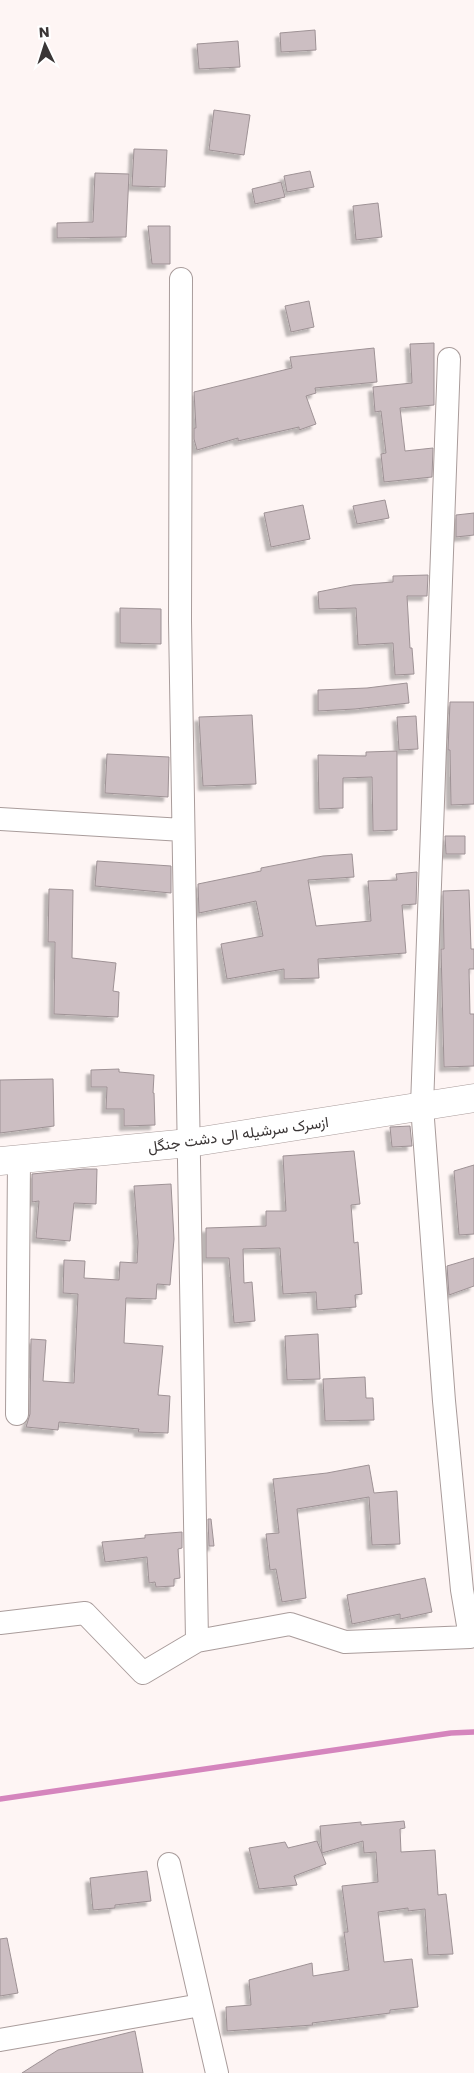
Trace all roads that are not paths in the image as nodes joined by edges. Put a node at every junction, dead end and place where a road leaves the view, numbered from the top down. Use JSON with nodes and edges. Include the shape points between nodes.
{"nodes":[{"id":1,"x":181,"y":279,"type":"dead end"},
{"id":2,"x":450,"y":359,"type":"dead end"},
{"id":3,"x":0,"y":819,"type":"edge"},
{"id":4,"x":183,"y":830,"type":"junction"},
{"id":5,"x":474,"y":1098,"type":"edge"},
{"id":6,"x":422,"y":1106,"type":"junction"},
{"id":7,"x":189,"y":1143,"type":"junction"},
{"id":8,"x":9,"y":1161,"type":"edge"},
{"id":9,"x":17,"y":1414,"type":"dead end"},
{"id":10,"x":0,"y":1623,"type":"edge"},
{"id":11,"x":197,"y":1641,"type":"junction"},
{"id":12,"x":170,"y":1864,"type":"dead end"},
{"id":13,"x":201,"y":2004,"type":"junction"},
{"id":14,"x":0,"y":2040,"type":"edge"},
{"id":15,"x":217,"y":2073,"type":"edge"}],
"edges":[{"from":1,"to":4,"type":"street"},
{"from":2,"to":6,"type":"street"},
{"from":3,"to":4,"type":"street"},
{"from":4,"to":7,"type":"street"},
{"from":5,"to":6,"type":"street","name":"ازسرک سرشیله الی دشت جنگل"},
{"from":6,"to":7,"type":"street","name":"ازسرک سرشیله الی دشت جنگل"},
{"from":6,"to":11,"type":"street","via":[[444,1401],[462,1590],[470,1637],[345,1642],[290,1624]]},
{"from":7,"to":8,"type":"street","name":"ازسرک سرشیله الی دشت جنگل"},
{"from":7,"to":11,"type":"street"},
{"from":8,"to":9,"type":"street"},
{"from":10,"to":11,"type":"street","via":[[85,1612],[143,1673]]},
{"from":12,"to":13,"type":"street"},
{"from":13,"to":14,"type":"street"},
{"from":13,"to":15,"type":"street"}]}
